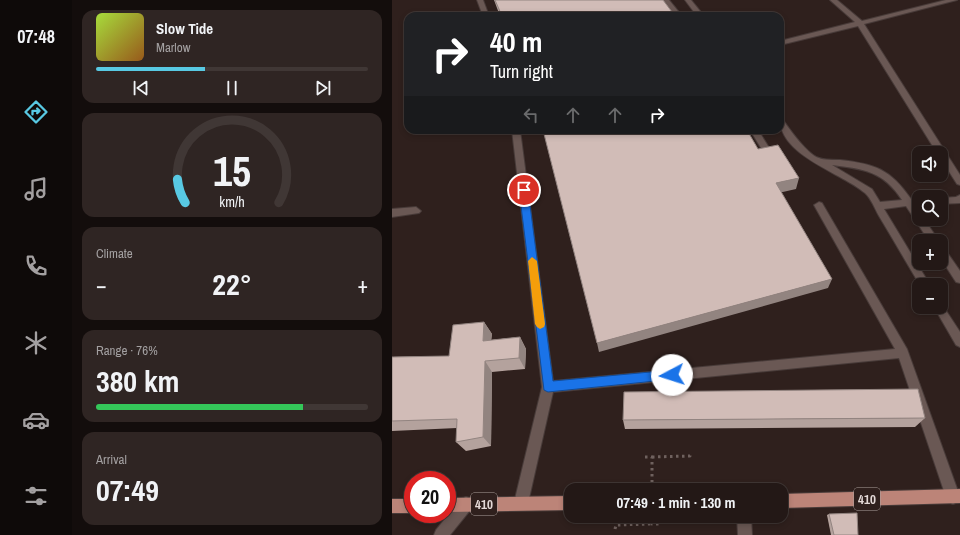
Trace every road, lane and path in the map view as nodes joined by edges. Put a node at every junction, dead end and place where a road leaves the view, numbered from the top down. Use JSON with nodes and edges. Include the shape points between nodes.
{"nodes":[{"id":1,"x":480,"y":0,"type":"edge"},
{"id":2,"x":666,"y":0,"type":"edge"},
{"id":3,"x":688,"y":0,"type":"edge"},
{"id":4,"x":833,"y":0,"type":"edge"},
{"id":5,"x":954,"y":0,"type":"edge"},
{"id":6,"x":484,"y":12,"type":"edge"},
{"id":7,"x":676,"y":12,"type":"edge"},
{"id":8,"x":698,"y":12,"type":"edge"},
{"id":9,"x":860,"y":23,"type":"junction"},
{"id":10,"x":784,"y":42,"type":"edge"},
{"id":11,"x":784,"y":128,"type":"edge"},
{"id":12,"x":516,"y":134,"type":"edge"},
{"id":13,"x":756,"y":134,"type":"edge"},
{"id":14,"x":769,"y":154,"type":"edge"},
{"id":15,"x":815,"y":160,"type":"junction"},
{"id":16,"x":960,"y":182,"type":"edge"},
{"id":17,"x":960,"y":198,"type":"edge"},
{"id":18,"x":948,"y":200,"type":"edge"},
{"id":19,"x":907,"y":202,"type":"junction"},
{"id":20,"x":912,"y":202,"type":"edge"},
{"id":21,"x":819,"y":205,"type":"dead end"},
{"id":22,"x":878,"y":206,"type":"junction"},
{"id":23,"x":912,"y":209,"type":"edge"},
{"id":24,"x":416,"y":211,"type":"dead end"},
{"id":25,"x":392,"y":213,"type":"edge"},
{"id":26,"x":948,"y":261,"type":"edge"},
{"id":27,"x":921,"y":278,"type":"edge"},
{"id":28,"x":960,"y":279,"type":"edge"},
{"id":29,"x":943,"y":314,"type":"edge"},
{"id":30,"x":960,"y":342,"type":"edge"},
{"id":31,"x":903,"y":353,"type":"junction"},
{"id":32,"x":548,"y":387,"type":"junction"},
{"id":33,"x":690,"y":452,"type":"dead end"},
{"id":34,"x":645,"y":457,"type":"dead end"},
{"id":35,"x":652,"y":457,"type":"junction"},
{"id":36,"x":652,"y":483,"type":"edge"},
{"id":37,"x":957,"y":496,"type":"edge"},
{"id":38,"x":788,"y":501,"type":"edge"},
{"id":39,"x":521,"y":503,"type":"junction"},
{"id":40,"x":564,"y":503,"type":"edge"},
{"id":41,"x":466,"y":504,"type":"junction"},
{"id":42,"x":456,"y":505,"type":"edge"},
{"id":43,"x":392,"y":506,"type":"edge"},
{"id":44,"x":404,"y":506,"type":"edge"},
{"id":45,"x":744,"y":523,"type":"edge"},
{"id":46,"x":652,"y":524,"type":"joint"},
{"id":47,"x":661,"y":524,"type":"dead end"},
{"id":48,"x":615,"y":529,"type":"dead end"},
{"id":49,"x":441,"y":535,"type":"edge"},
{"id":50,"x":745,"y":535,"type":"edge"}],
"edges":[{"from":1,"to":6,"type":"street"},
{"from":2,"to":7,"type":"street"},
{"from":3,"to":8,"type":"street"},
{"from":4,"to":9,"type":"street"},
{"from":5,"to":9,"type":"street"},
{"from":9,"to":10,"type":"street"},
{"from":9,"to":16,"type":"street"},
{"from":11,"to":15,"type":"street","via":[[796,144]]},
{"from":12,"to":32,"type":"street"},
{"from":13,"to":14,"type":"street"},
{"from":15,"to":19,"type":"street","via":[[870,168],[894,182]]},
{"from":15,"to":22,"type":"street","via":[[869,191]]},
{"from":17,"to":18,"type":"street"},
{"from":19,"to":20,"type":"street"},
{"from":19,"to":22,"type":"street"},
{"from":19,"to":23,"type":"street"},
{"from":21,"to":31,"type":"street"},
{"from":22,"to":27,"type":"street"},
{"from":24,"to":25,"type":"street"},
{"from":26,"to":28,"type":"street"},
{"from":29,"to":30,"type":"street"},
{"from":31,"to":32,"type":"street"},
{"from":31,"to":37,"type":"street"},
{"from":32,"to":39,"type":"street"},
{"from":33,"to":35,"type":"path","via":[[690,456]]},
{"from":34,"to":35,"type":"path"},
{"from":35,"to":36,"type":"path"},
{"from":37,"to":38,"type":"main road","number":"410"},
{"from":39,"to":40,"type":"main road","number":"410"},
{"from":39,"to":41,"type":"main road","number":"410"},
{"from":41,"to":42,"type":"main road","number":"410"},
{"from":41,"to":49,"type":"street"},
{"from":43,"to":44,"type":"main road"},
{"from":45,"to":50,"type":"street"},
{"from":46,"to":47,"type":"path"},
{"from":46,"to":48,"type":"path","via":[[616,525]]}]}
